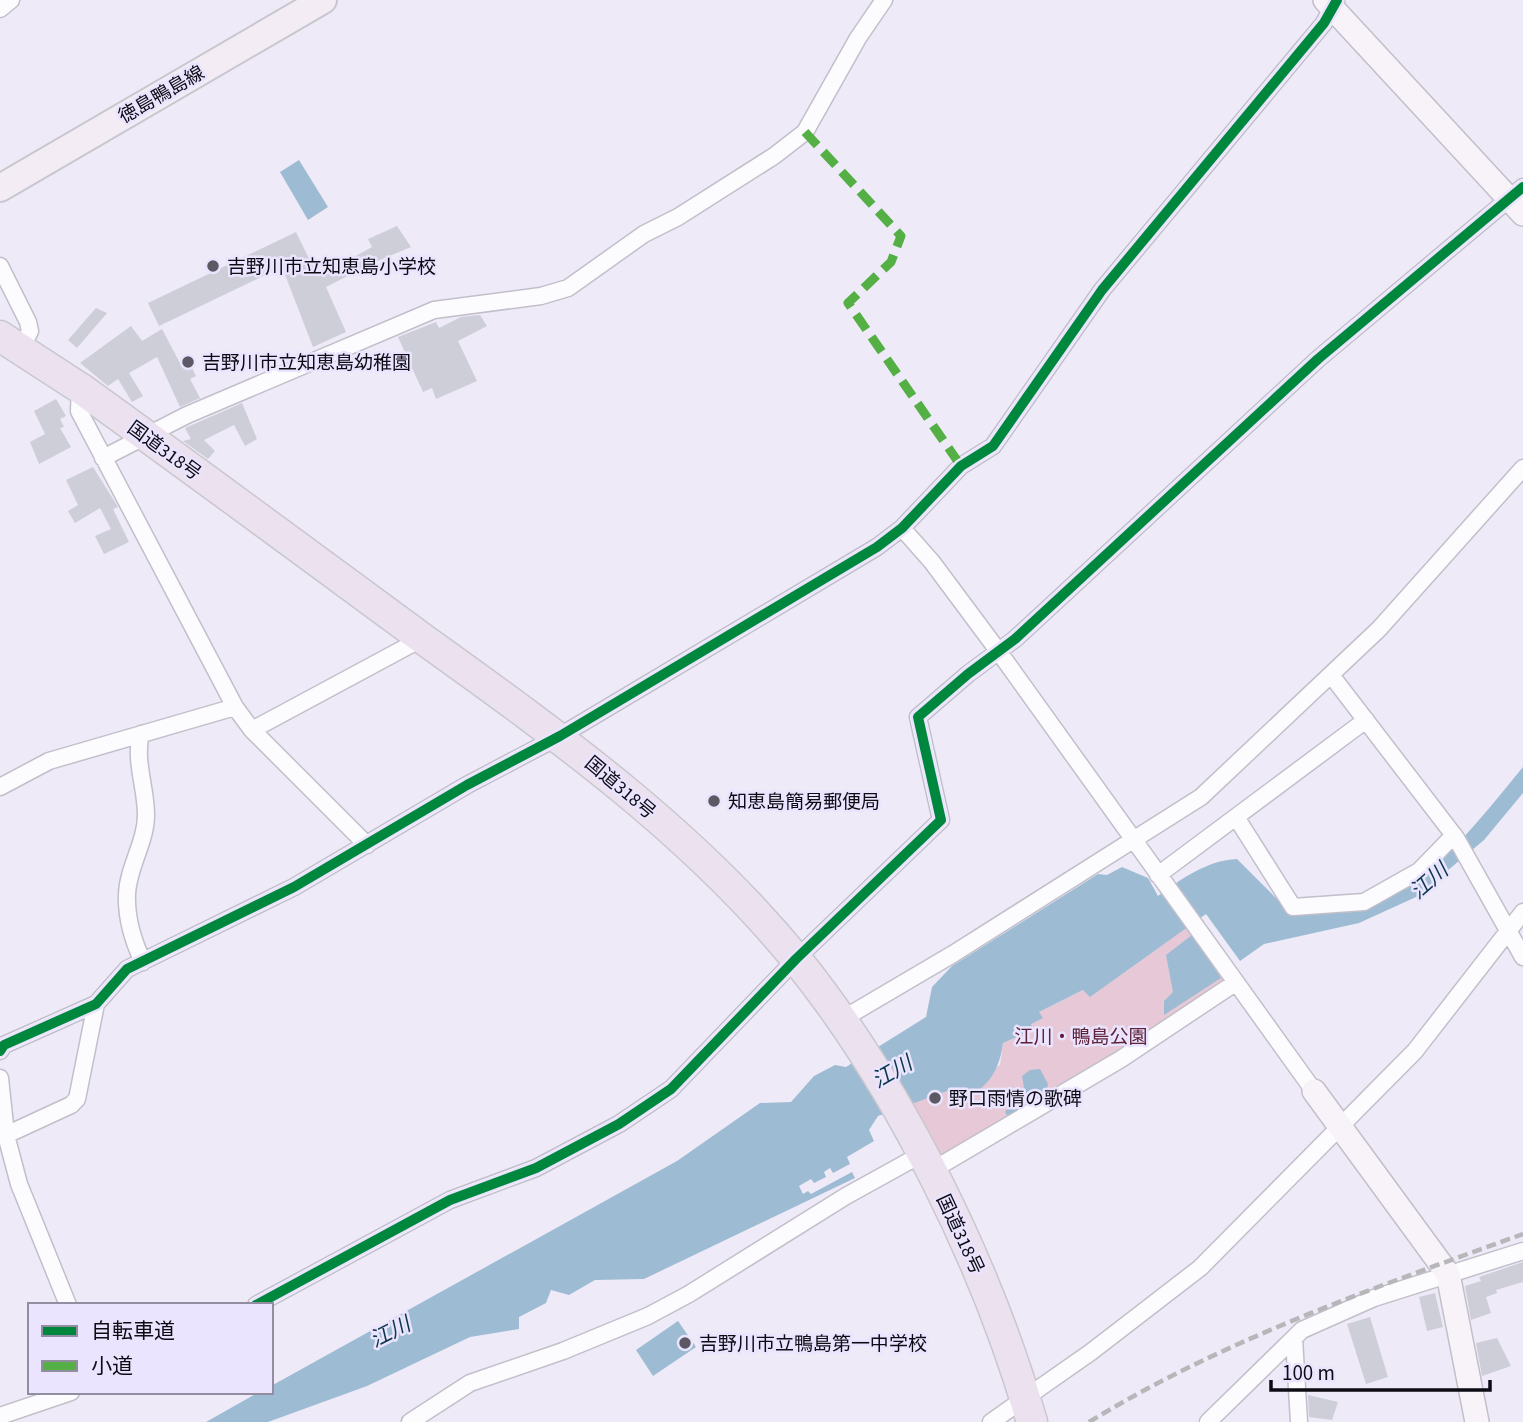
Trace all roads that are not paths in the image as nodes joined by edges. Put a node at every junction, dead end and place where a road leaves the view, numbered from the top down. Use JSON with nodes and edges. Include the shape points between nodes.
{"nodes":[{"id":1,"x":11,"y":0,"type":"edge"},
{"id":2,"x":323,"y":0,"type":"edge"},
{"id":3,"x":884,"y":0,"type":"edge"},
{"id":4,"x":1331,"y":2,"type":"edge"},
{"id":5,"x":0,"y":9,"type":"edge"},
{"id":6,"x":0,"y":188,"type":"edge"},
{"id":7,"x":1519,"y":200,"type":"edge"},
{"id":8,"x":0,"y":266,"type":"edge"},
{"id":9,"x":11,"y":342,"type":"edge"},
{"id":10,"x":80,"y":388,"type":"junction"},
{"id":11,"x":145,"y":435,"type":"junction"},
{"id":12,"x":103,"y":458,"type":"junction"},
{"id":13,"x":1523,"y":467,"type":"edge"},
{"id":14,"x":902,"y":528,"type":"junction"},
{"id":15,"x":423,"y":638,"type":"junction"},
{"id":16,"x":999,"y":652,"type":"junction"},
{"id":17,"x":1331,"y":675,"type":"junction"},
{"id":18,"x":235,"y":707,"type":"junction"},
{"id":19,"x":1366,"y":720,"type":"junction"},
{"id":20,"x":252,"y":730,"type":"junction"},
{"id":21,"x":141,"y":734,"type":"junction"},
{"id":22,"x":559,"y":736,"type":"junction"},
{"id":23,"x":0,"y":787,"type":"edge"},
{"id":24,"x":1236,"y":817,"type":"junction"},
{"id":25,"x":1455,"y":836,"type":"junction"},
{"id":26,"x":1133,"y":842,"type":"junction"},
{"id":27,"x":367,"y":845,"type":"junction"},
{"id":28,"x":1161,"y":879,"type":"junction"},
{"id":29,"x":1523,"y":912,"type":"edge"},
{"id":30,"x":1508,"y":932,"type":"junction"},
{"id":31,"x":1523,"y":957,"type":"edge"},
{"id":32,"x":796,"y":959,"type":"junction"},
{"id":33,"x":144,"y":961,"type":"junction"},
{"id":34,"x":1235,"y":983,"type":"junction"},
{"id":35,"x":96,"y":1004,"type":"junction"},
{"id":36,"x":841,"y":1020,"type":"junction"},
{"id":37,"x":0,"y":1051,"type":"edge"},
{"id":38,"x":0,"y":1078,"type":"edge"},
{"id":39,"x":1314,"y":1091,"type":"joint"},
{"id":40,"x":1340,"y":1125,"type":"junction"},
{"id":41,"x":6,"y":1135,"type":"junction"},
{"id":42,"x":926,"y":1162,"type":"junction"},
{"id":43,"x":1523,"y":1251,"type":"edge"},
{"id":44,"x":1448,"y":1274,"type":"junction"},
{"id":45,"x":67,"y":1303,"type":"edge"},
{"id":46,"x":260,"y":1303,"type":"edge"},
{"id":47,"x":1294,"y":1338,"type":"junction"},
{"id":48,"x":65,"y":1394,"type":"edge"},
{"id":49,"x":1029,"y":1410,"type":"edge"},
{"id":50,"x":0,"y":1416,"type":"edge"},
{"id":51,"x":410,"y":1422,"type":"edge"},
{"id":52,"x":991,"y":1422,"type":"edge"},
{"id":53,"x":1208,"y":1422,"type":"edge"},
{"id":54,"x":1299,"y":1422,"type":"edge"},
{"id":55,"x":1477,"y":1422,"type":"edge"}],
"edges":[{"from":1,"to":5,"type":"street"},
{"from":2,"to":6,"type":"main road","name":"徳島鴨島線"},
{"from":3,"to":11,"type":"street","via":[[805,132],[568,288],[541,296],[434,310]]},
{"from":4,"to":7,"type":"street"},
{"from":4,"to":14,"type":"street","via":[[1324,23],[1102,290],[993,446],[961,466]]},
{"from":7,"to":16,"type":"street","via":[[1318,359]]},
{"from":8,"to":9,"type":"street","via":[[29,322],[30,331]]},
{"from":9,"to":10,"type":"highway","name":"国道318号"},
{"from":10,"to":11,"type":"highway","name":"国道318号"},
{"from":10,"to":12,"type":"street","via":[[79,411]]},
{"from":11,"to":12,"type":"street"},
{"from":11,"to":15,"type":"highway","name":"国道318号"},
{"from":12,"to":18,"type":"street"},
{"from":13,"to":17,"type":"street"},
{"from":14,"to":16,"type":"street"},
{"from":14,"to":22,"type":"street"},
{"from":15,"to":20,"type":"street"},
{"from":15,"to":22,"type":"highway","name":"国道318号"},
{"from":16,"to":26,"type":"street"},
{"from":16,"to":32,"type":"street","via":[[918,717],[942,820]]},
{"from":17,"to":19,"type":"street"},
{"from":17,"to":26,"type":"street","via":[[1201,797]]},
{"from":18,"to":20,"type":"street"},
{"from":18,"to":21,"type":"street"},
{"from":19,"to":24,"type":"street"},
{"from":19,"to":25,"type":"street"},
{"from":20,"to":27,"type":"street"},
{"from":21,"to":23,"type":"street","via":[[49,761]]},
{"from":21,"to":33,"type":"street","via":[[138,747],[145,831],[127,892],[132,939]]},
{"from":22,"to":27,"type":"street"},
{"from":22,"to":32,"type":"highway","name":"国道318号","via":[[657,816]]},
{"from":24,"to":25,"type":"street","via":[[1293,907],[1364,902],[1419,871]]},
{"from":24,"to":28,"type":"street"},
{"from":25,"to":30,"type":"street"},
{"from":26,"to":28,"type":"street"},
{"from":26,"to":36,"type":"street"},
{"from":27,"to":33,"type":"street","via":[[294,887]]},
{"from":28,"to":34,"type":"street"},
{"from":29,"to":30,"type":"street"},
{"from":30,"to":31,"type":"street"},
{"from":30,"to":40,"type":"street","via":[[1415,1051]]},
{"from":32,"to":36,"type":"highway","name":"国道318号"},
{"from":32,"to":46,"type":"street","via":[[671,1089],[619,1124],[536,1168],[450,1200]]},
{"from":33,"to":35,"type":"street","via":[[127,970]]},
{"from":34,"to":39,"type":"street"},
{"from":34,"to":42,"type":"street","via":[[1120,1060]]},
{"from":35,"to":37,"type":"street","via":[[4,1045]]},
{"from":35,"to":41,"type":"street","via":[[77,1099]]},
{"from":36,"to":42,"type":"highway","name":"国道318号"},
{"from":38,"to":41,"type":"street"},
{"from":39,"to":40,"type":"street"},
{"from":40,"to":44,"type":"street"},
{"from":40,"to":49,"type":"street","via":[[1200,1268]]},
{"from":41,"to":45,"type":"street","via":[[19,1184]]},
{"from":42,"to":49,"type":"highway","name":"国道318号","via":[[975,1263]]},
{"from":42,"to":51,"type":"street","via":[[846,1196],[648,1316],[470,1383]]},
{"from":43,"to":44,"type":"street"},
{"from":44,"to":47,"type":"street","via":[[1374,1298],[1302,1330]]},
{"from":44,"to":55,"type":"street"},
{"from":47,"to":53,"type":"street"},
{"from":47,"to":54,"type":"street"},
{"from":48,"to":50,"type":"street"},
{"from":49,"to":52,"type":"street"}]}
